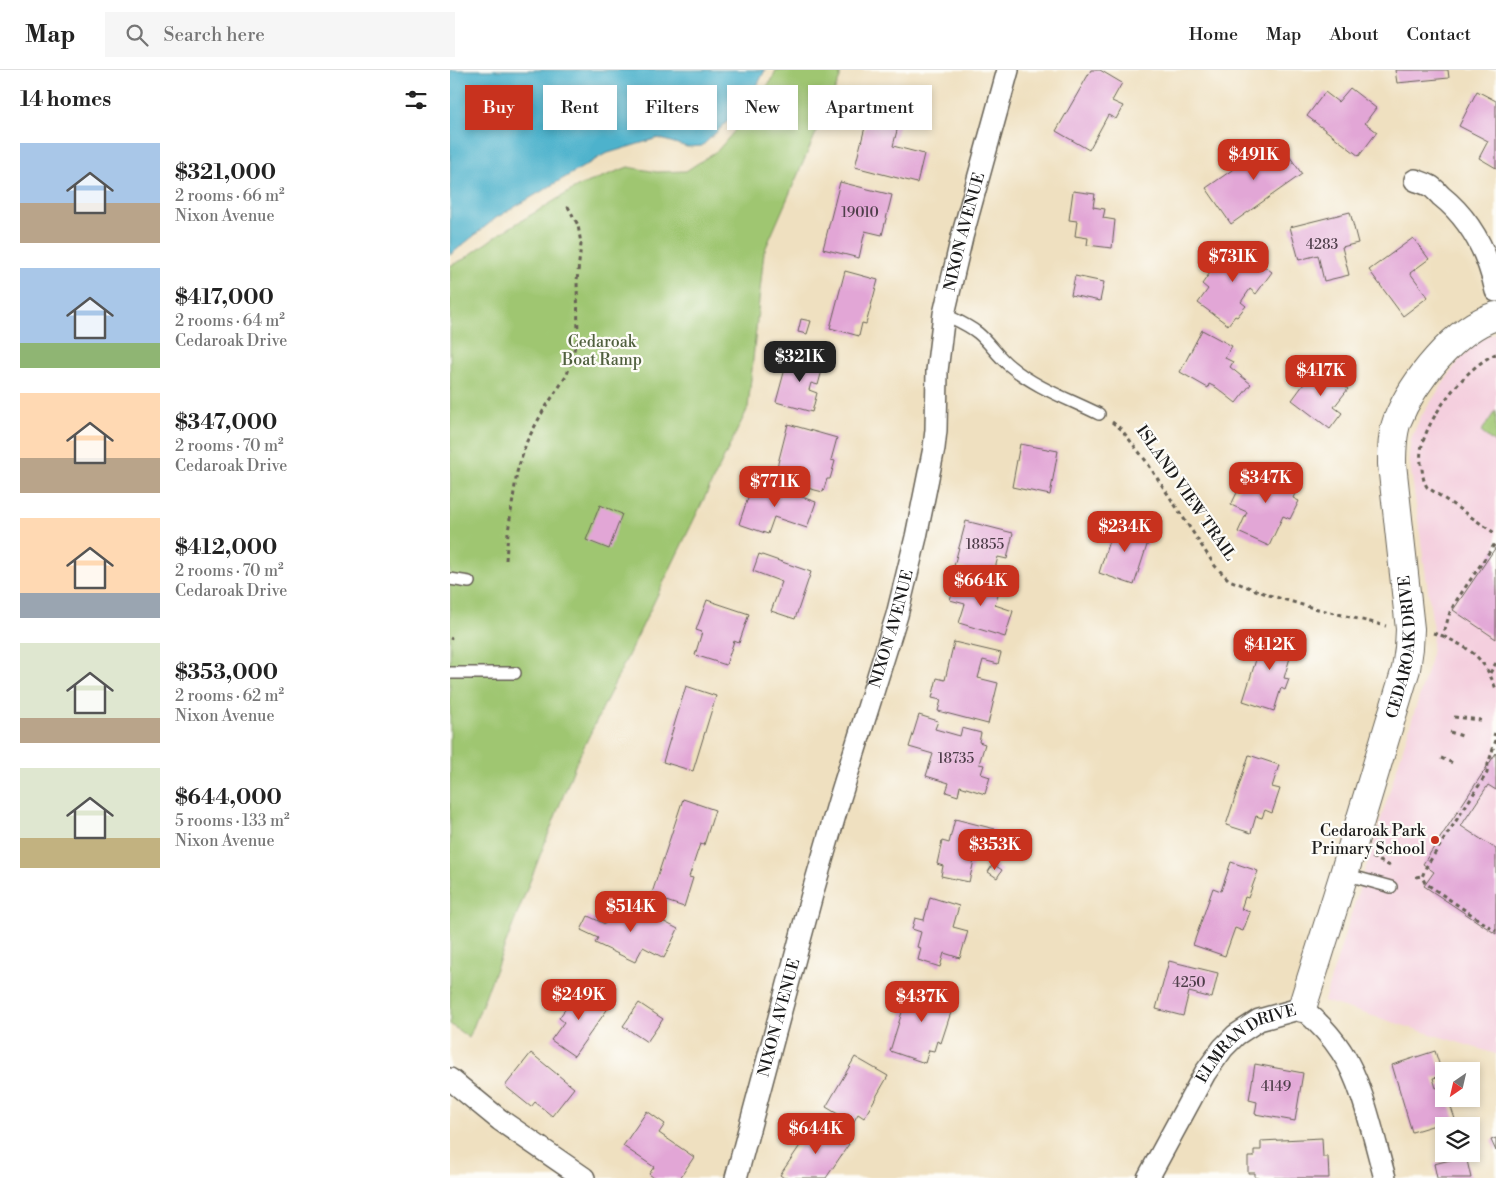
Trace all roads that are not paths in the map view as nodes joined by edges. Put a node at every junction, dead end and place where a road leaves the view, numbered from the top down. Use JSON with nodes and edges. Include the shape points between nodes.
{"nodes":[{"id":1,"x":1008,"y":70,"type":"edge"},
{"id":2,"x":1415,"y":180,"type":"dead end"},
{"id":3,"x":1496,"y":291,"type":"edge"},
{"id":4,"x":944,"y":314,"type":"junction"},
{"id":5,"x":1496,"y":316,"type":"edge"},
{"id":6,"x":1098,"y":414,"type":"road end"},
{"id":7,"x":450,"y":579,"type":"edge"},
{"id":8,"x":469,"y":582,"type":"dead end"},
{"id":9,"x":450,"y":673,"type":"edge"},
{"id":10,"x":515,"y":673,"type":"dead end"},
{"id":11,"x":1344,"y":874,"type":"junction"},
{"id":12,"x":1391,"y":887,"type":"dead end"},
{"id":13,"x":1302,"y":1008,"type":"junction"},
{"id":14,"x":450,"y":1079,"type":"edge"},
{"id":15,"x":584,"y":1178,"type":"edge"},
{"id":16,"x":736,"y":1178,"type":"edge"},
{"id":17,"x":1148,"y":1178,"type":"edge"},
{"id":18,"x":1385,"y":1178,"type":"edge"}],
"edges":[{"from":1,"to":4,"type":"street","name":"NIXON AVENUE"},
{"from":2,"to":3,"type":"street","via":[[1430,186],[1466,222],[1489,265]]},
{"from":4,"to":6,"type":"lane","via":[[977,332],[1008,365],[1026,378]]},
{"from":4,"to":16,"type":"street","name":"NIXON AVENUE","via":[[937,371],[934,448],[907,575],[815,884]]},
{"from":5,"to":11,"type":"street","name":"CEDAROAK DRIVE","via":[[1484,320],[1444,351],[1420,380],[1396,423],[1392,464],[1409,648],[1400,690]]},
{"from":7,"to":8,"type":"lane"},
{"from":9,"to":10,"type":"lane"},
{"from":11,"to":12,"type":"lane"},
{"from":11,"to":13,"type":"street","name":"CEDAROAK DRIVE"},
{"from":13,"to":17,"type":"street","name":"ELMRAN DRIVE","via":[[1259,1020],[1229,1040],[1205,1073]]},
{"from":13,"to":18,"type":"street","name":"ELMRAN DRIVE","via":[[1330,1036],[1349,1064]]},
{"from":14,"to":15,"type":"street","via":[[500,1120]]}]}
